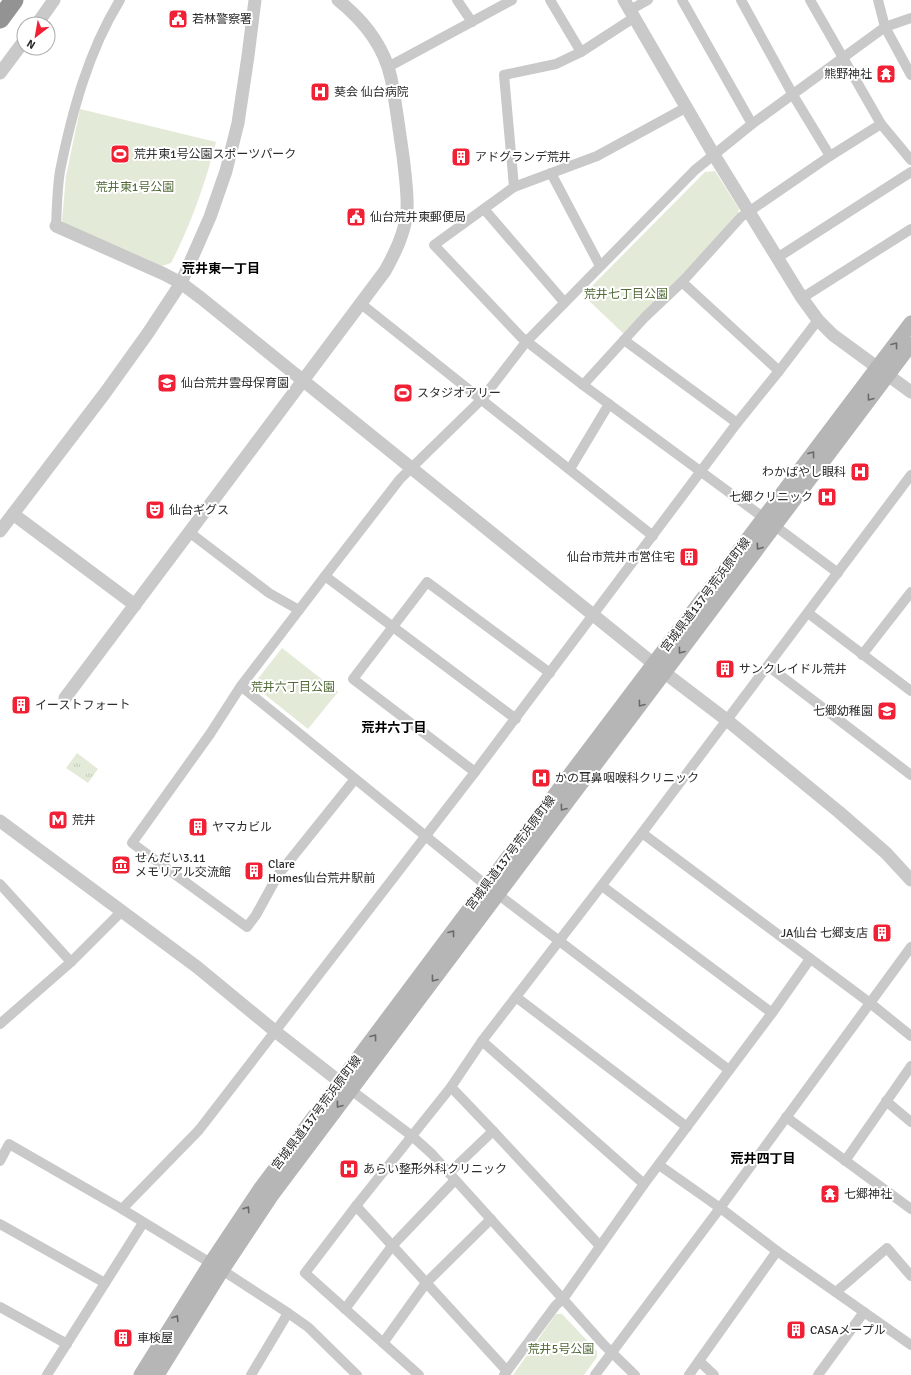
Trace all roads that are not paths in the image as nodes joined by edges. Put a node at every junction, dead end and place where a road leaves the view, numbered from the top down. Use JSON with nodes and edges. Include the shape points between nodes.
{"nodes":[{"id":1,"x":14,"y":0,"type":"edge"},
{"id":2,"x":54,"y":0,"type":"edge"},
{"id":3,"x":120,"y":0,"type":"edge"},
{"id":4,"x":255,"y":0,"type":"edge"},
{"id":5,"x":338,"y":0,"type":"edge"},
{"id":6,"x":457,"y":0,"type":"edge"},
{"id":7,"x":512,"y":0,"type":"edge"},
{"id":8,"x":550,"y":0,"type":"edge"},
{"id":9,"x":648,"y":0,"type":"edge"},
{"id":10,"x":682,"y":0,"type":"edge"},
{"id":11,"x":742,"y":0,"type":"edge"},
{"id":12,"x":810,"y":0,"type":"edge"},
{"id":13,"x":878,"y":0,"type":"edge"},
{"id":14,"x":630,"y":9,"type":"edge"},
{"id":15,"x":43,"y":16,"type":"edge"},
{"id":16,"x":911,"y":18,"type":"edge"},
{"id":17,"x":0,"y":19,"type":"edge"},
{"id":18,"x":472,"y":22,"type":"junction"},
{"id":19,"x":885,"y":27,"type":"junction"},
{"id":20,"x":16,"y":52,"type":"edge"},
{"id":21,"x":581,"y":52,"type":"junction"},
{"id":22,"x":843,"y":58,"type":"junction"},
{"id":23,"x":388,"y":67,"type":"junction"},
{"id":24,"x":0,"y":73,"type":"edge"},
{"id":25,"x":911,"y":75,"type":"edge"},
{"id":26,"x":793,"y":94,"type":"junction"},
{"id":27,"x":687,"y":107,"type":"junction"},
{"id":28,"x":752,"y":124,"type":"junction"},
{"id":29,"x":881,"y":124,"type":"junction"},
{"id":30,"x":907,"y":148,"type":"edge"},
{"id":31,"x":714,"y":155,"type":"junction"},
{"id":32,"x":830,"y":156,"type":"junction"},
{"id":33,"x":911,"y":160,"type":"edge"},
{"id":34,"x":911,"y":172,"type":"edge"},
{"id":35,"x":550,"y":173,"type":"junction"},
{"id":36,"x":514,"y":187,"type":"junction"},
{"id":37,"x":484,"y":210,"type":"junction"},
{"id":38,"x":748,"y":212,"type":"junction"},
{"id":39,"x":56,"y":226,"type":"joint"},
{"id":40,"x":911,"y":229,"type":"edge"},
{"id":41,"x":777,"y":258,"type":"junction"},
{"id":42,"x":600,"y":266,"type":"junction"},
{"id":43,"x":682,"y":282,"type":"junction"},
{"id":44,"x":181,"y":283,"type":"junction"},
{"id":45,"x":802,"y":298,"type":"junction"},
{"id":46,"x":564,"y":302,"type":"junction"},
{"id":47,"x":360,"y":303,"type":"junction"},
{"id":48,"x":818,"y":320,"type":"junction"},
{"id":49,"x":911,"y":323,"type":"edge"},
{"id":50,"x":624,"y":340,"type":"junction"},
{"id":51,"x":526,"y":342,"type":"junction"},
{"id":52,"x":911,"y":344,"type":"edge"},
{"id":53,"x":779,"y":371,"type":"junction"},
{"id":54,"x":883,"y":371,"type":"junction"},
{"id":55,"x":303,"y":381,"type":"junction"},
{"id":56,"x":583,"y":385,"type":"junction"},
{"id":57,"x":911,"y":392,"type":"edge"},
{"id":58,"x":482,"y":399,"type":"junction"},
{"id":59,"x":609,"y":404,"type":"junction"},
{"id":60,"x":737,"y":423,"type":"junction"},
{"id":61,"x":412,"y":469,"type":"junction"},
{"id":62,"x":570,"y":469,"type":"junction"},
{"id":63,"x":701,"y":472,"type":"junction"},
{"id":64,"x":911,"y":475,"type":"edge"},
{"id":65,"x":13,"y":514,"type":"junction"},
{"id":66,"x":770,"y":522,"type":"junction"},
{"id":67,"x":0,"y":531,"type":"edge"},
{"id":68,"x":189,"y":532,"type":"junction"},
{"id":69,"x":653,"y":536,"type":"junction"},
{"id":70,"x":838,"y":573,"type":"junction"},
{"id":71,"x":325,"y":576,"type":"junction"},
{"id":72,"x":911,"y":592,"type":"edge"},
{"id":73,"x":135,"y":605,"type":"junction"},
{"id":74,"x":299,"y":610,"type":"junction"},
{"id":75,"x":808,"y":613,"type":"junction"},
{"id":76,"x":594,"y":615,"type":"junction"},
{"id":77,"x":392,"y":627,"type":"junction"},
{"id":78,"x":862,"y":655,"type":"junction"},
{"id":79,"x":768,"y":666,"type":"junction"},
{"id":80,"x":659,"y":669,"type":"junction"},
{"id":81,"x":550,"y":673,"type":"junction"},
{"id":82,"x":241,"y":686,"type":"junction"},
{"id":83,"x":911,"y":691,"type":"edge"},
{"id":84,"x":66,"y":698,"type":"dead end"},
{"id":85,"x":516,"y":719,"type":"junction"},
{"id":86,"x":728,"y":721,"type":"junction"},
{"id":87,"x":475,"y":772,"type":"junction"},
{"id":88,"x":911,"y":775,"type":"edge"},
{"id":89,"x":355,"y":779,"type":"junction"},
{"id":90,"x":0,"y":821,"type":"edge"},
{"id":91,"x":642,"y":833,"type":"junction"},
{"id":92,"x":426,"y":837,"type":"junction"},
{"id":93,"x":911,"y":880,"type":"edge"},
{"id":94,"x":0,"y":884,"type":"edge"},
{"id":95,"x":602,"y":886,"type":"junction"},
{"id":96,"x":492,"y":890,"type":"junction"},
{"id":97,"x":122,"y":911,"type":"junction"},
{"id":98,"x":559,"y":942,"type":"junction"},
{"id":99,"x":911,"y":947,"type":"edge"},
{"id":100,"x":810,"y":959,"type":"junction"},
{"id":101,"x":70,"y":962,"type":"junction"},
{"id":102,"x":516,"y":997,"type":"junction"},
{"id":103,"x":870,"y":1003,"type":"junction"},
{"id":104,"x":772,"y":1013,"type":"junction"},
{"id":105,"x":0,"y":1024,"type":"edge"},
{"id":106,"x":276,"y":1032,"type":"junction"},
{"id":107,"x":911,"y":1036,"type":"edge"},
{"id":108,"x":482,"y":1042,"type":"junction"},
{"id":109,"x":911,"y":1066,"type":"edge"},
{"id":110,"x":729,"y":1070,"type":"junction"},
{"id":111,"x":345,"y":1086,"type":"junction"},
{"id":112,"x":451,"y":1087,"type":"junction"},
{"id":113,"x":886,"y":1101,"type":"junction"},
{"id":114,"x":786,"y":1117,"type":"junction"},
{"id":115,"x":911,"y":1122,"type":"edge"},
{"id":116,"x":687,"y":1127,"type":"junction"},
{"id":117,"x":493,"y":1131,"type":"junction"},
{"id":118,"x":412,"y":1136,"type":"junction"},
{"id":119,"x":845,"y":1160,"type":"junction"},
{"id":120,"x":0,"y":1161,"type":"edge"},
{"id":121,"x":659,"y":1165,"type":"junction"},
{"id":122,"x":452,"y":1177,"type":"junction"},
{"id":123,"x":644,"y":1184,"type":"junction"},
{"id":124,"x":356,"y":1206,"type":"junction"},
{"id":125,"x":720,"y":1208,"type":"junction"},
{"id":126,"x":122,"y":1209,"type":"junction"},
{"id":127,"x":911,"y":1209,"type":"edge"},
{"id":128,"x":491,"y":1219,"type":"junction"},
{"id":129,"x":143,"y":1223,"type":"junction"},
{"id":130,"x":0,"y":1224,"type":"edge"},
{"id":131,"x":392,"y":1246,"type":"junction"},
{"id":132,"x":600,"y":1246,"type":"junction"},
{"id":133,"x":777,"y":1251,"type":"junction"},
{"id":134,"x":217,"y":1267,"type":"junction"},
{"id":135,"x":911,"y":1276,"type":"edge"},
{"id":136,"x":105,"y":1283,"type":"junction"},
{"id":137,"x":426,"y":1283,"type":"junction"},
{"id":138,"x":836,"y":1292,"type":"junction"},
{"id":139,"x":563,"y":1299,"type":"junction"},
{"id":140,"x":0,"y":1307,"type":"edge"},
{"id":141,"x":345,"y":1309,"type":"junction"},
{"id":142,"x":864,"y":1312,"type":"junction"},
{"id":143,"x":288,"y":1313,"type":"junction"},
{"id":144,"x":384,"y":1343,"type":"junction"},
{"id":145,"x":67,"y":1344,"type":"junction"},
{"id":146,"x":911,"y":1345,"type":"edge"},
{"id":147,"x":611,"y":1353,"type":"junction"},
{"id":148,"x":698,"y":1361,"type":"junction"},
{"id":149,"x":506,"y":1373,"type":"edge"},
{"id":150,"x":47,"y":1375,"type":"edge"},
{"id":151,"x":141,"y":1375,"type":"edge"},
{"id":152,"x":157,"y":1375,"type":"edge"},
{"id":153,"x":251,"y":1375,"type":"edge"},
{"id":154,"x":357,"y":1375,"type":"edge"},
{"id":155,"x":419,"y":1375,"type":"edge"},
{"id":156,"x":595,"y":1375,"type":"edge"},
{"id":157,"x":635,"y":1375,"type":"edge"},
{"id":158,"x":689,"y":1375,"type":"edge"},
{"id":159,"x":714,"y":1375,"type":"edge"},
{"id":160,"x":818,"y":1375,"type":"edge"}],
"edges":[{"from":1,"to":17,"type":"highway"},
{"from":2,"to":15,"type":"street"},
{"from":3,"to":39,"type":"street","via":[[108,19],[81,85],[60,173]]},
{"from":4,"to":44,"type":"street","via":[[238,123],[226,171],[210,217]]},
{"from":5,"to":23,"type":"street","via":[[371,34]]},
{"from":6,"to":18,"type":"street"},
{"from":7,"to":18,"type":"street"},
{"from":8,"to":21,"type":"street"},
{"from":9,"to":14,"type":"street"},
{"from":10,"to":28,"type":"street"},
{"from":11,"to":26,"type":"street"},
{"from":12,"to":22,"type":"street"},
{"from":13,"to":19,"type":"street"},
{"from":14,"to":21,"type":"street"},
{"from":14,"to":27,"type":"street"},
{"from":16,"to":19,"type":"street"},
{"from":18,"to":23,"type":"street"},
{"from":19,"to":22,"type":"street"},
{"from":19,"to":25,"type":"street"},
{"from":20,"to":24,"type":"street"},
{"from":21,"to":36,"type":"street","via":[[556,64],[504,75]]},
{"from":22,"to":26,"type":"street"},
{"from":22,"to":29,"type":"street"},
{"from":23,"to":47,"type":"street","via":[[404,164],[407,212],[394,254],[385,271]]},
{"from":26,"to":28,"type":"street"},
{"from":26,"to":32,"type":"street"},
{"from":27,"to":31,"type":"street"},
{"from":27,"to":35,"type":"street","via":[[597,156]]},
{"from":28,"to":31,"type":"street"},
{"from":29,"to":30,"type":"street"},
{"from":29,"to":32,"type":"street"},
{"from":30,"to":33,"type":"street"},
{"from":31,"to":38,"type":"street"},
{"from":31,"to":42,"type":"street","via":[[695,170]]},
{"from":32,"to":38,"type":"street"},
{"from":34,"to":41,"type":"street"},
{"from":35,"to":36,"type":"street"},
{"from":35,"to":42,"type":"street"},
{"from":36,"to":37,"type":"street"},
{"from":37,"to":46,"type":"street"},
{"from":37,"to":51,"type":"street","via":[[434,245]]},
{"from":38,"to":41,"type":"street"},
{"from":38,"to":43,"type":"street","via":[[731,227]]},
{"from":39,"to":44,"type":"street"},
{"from":40,"to":45,"type":"street"},
{"from":41,"to":45,"type":"street"},
{"from":42,"to":46,"type":"street"},
{"from":43,"to":50,"type":"street"},
{"from":43,"to":53,"type":"street"},
{"from":44,"to":55,"type":"street"},
{"from":44,"to":65,"type":"street","via":[[105,393]]},
{"from":45,"to":48,"type":"street"},
{"from":46,"to":51,"type":"street"},
{"from":47,"to":55,"type":"street"},
{"from":47,"to":58,"type":"street"},
{"from":48,"to":53,"type":"street"},
{"from":48,"to":54,"type":"street","via":[[833,335]]},
{"from":54,"to":49,"type":"main road","name":"宮城県道137号荒浜原町線","one_way":true},
{"from":50,"to":56,"type":"street"},
{"from":50,"to":60,"type":"street"},
{"from":51,"to":56,"type":"street"},
{"from":51,"to":58,"type":"street"},
{"from":52,"to":54,"type":"main road","name":"宮城県道137号荒浜原町線"},
{"from":53,"to":60,"type":"street"},
{"from":54,"to":57,"type":"street"},
{"from":54,"to":66,"type":"main road","name":"宮城県道137号荒浜原町線"},
{"from":55,"to":61,"type":"street"},
{"from":55,"to":68,"type":"street"},
{"from":56,"to":59,"type":"street"},
{"from":58,"to":61,"type":"street"},
{"from":58,"to":62,"type":"street"},
{"from":59,"to":62,"type":"street"},
{"from":59,"to":63,"type":"street"},
{"from":60,"to":63,"type":"street"},
{"from":61,"to":71,"type":"street","via":[[400,479]]},
{"from":61,"to":76,"type":"street"},
{"from":62,"to":69,"type":"street"},
{"from":63,"to":66,"type":"street"},
{"from":63,"to":69,"type":"street"},
{"from":64,"to":70,"type":"street"},
{"from":65,"to":67,"type":"street"},
{"from":65,"to":73,"type":"street"},
{"from":66,"to":70,"type":"street"},
{"from":66,"to":80,"type":"main road","name":"宮城県道137号荒浜原町線"},
{"from":68,"to":73,"type":"street"},
{"from":68,"to":74,"type":"street","via":[[269,593]]},
{"from":69,"to":76,"type":"street"},
{"from":70,"to":75,"type":"street"},
{"from":71,"to":74,"type":"street"},
{"from":71,"to":77,"type":"street"},
{"from":72,"to":78,"type":"street"},
{"from":73,"to":84,"type":"street"},
{"from":74,"to":82,"type":"street"},
{"from":75,"to":78,"type":"street"},
{"from":75,"to":79,"type":"street"},
{"from":76,"to":80,"type":"street"},
{"from":76,"to":81,"type":"street"},
{"from":77,"to":81,"type":"street","via":[[427,582]]},
{"from":77,"to":85,"type":"street"},
{"from":77,"to":87,"type":"street","via":[[353,679]]},
{"from":78,"to":83,"type":"street"},
{"from":79,"to":86,"type":"street"},
{"from":79,"to":88,"type":"street"},
{"from":80,"to":86,"type":"street"},
{"from":80,"to":96,"type":"main road","name":"宮城県道137号荒浜原町線"},
{"from":81,"to":85,"type":"street"},
{"from":82,"to":89,"type":"street"},
{"from":82,"to":89,"type":"street","via":[[132,843],[247,927],[278,875]]},
{"from":85,"to":87,"type":"street"},
{"from":86,"to":91,"type":"street"},
{"from":86,"to":93,"type":"street","via":[[886,853]]},
{"from":87,"to":92,"type":"street"},
{"from":89,"to":92,"type":"street"},
{"from":90,"to":97,"type":"street"},
{"from":91,"to":95,"type":"street"},
{"from":91,"to":100,"type":"street"},
{"from":92,"to":96,"type":"street"},
{"from":92,"to":106,"type":"street"},
{"from":94,"to":101,"type":"street"},
{"from":95,"to":98,"type":"street"},
{"from":95,"to":104,"type":"street"},
{"from":96,"to":98,"type":"street"},
{"from":96,"to":111,"type":"main road","name":"宮城県道137号荒浜原町線"},
{"from":97,"to":101,"type":"street"},
{"from":97,"to":106,"type":"street","via":[[197,967]]},
{"from":98,"to":102,"type":"street"},
{"from":98,"to":110,"type":"street"},
{"from":99,"to":103,"type":"street"},
{"from":100,"to":103,"type":"street"},
{"from":100,"to":104,"type":"street"},
{"from":101,"to":105,"type":"street"},
{"from":102,"to":108,"type":"street"},
{"from":102,"to":116,"type":"street"},
{"from":103,"to":107,"type":"street"},
{"from":103,"to":114,"type":"street"},
{"from":104,"to":110,"type":"street"},
{"from":106,"to":111,"type":"street"},
{"from":106,"to":126,"type":"street","via":[[199,1130]]},
{"from":108,"to":112,"type":"street"},
{"from":108,"to":123,"type":"street"},
{"from":109,"to":113,"type":"street"},
{"from":110,"to":116,"type":"street"},
{"from":111,"to":118,"type":"street"},
{"from":111,"to":134,"type":"main road","name":"宮城県道137号荒浜原町線","via":[[271,1196]]},
{"from":112,"to":117,"type":"street"},
{"from":112,"to":118,"type":"street"},
{"from":113,"to":115,"type":"street"},
{"from":113,"to":119,"type":"street"},
{"from":114,"to":119,"type":"street"},
{"from":114,"to":125,"type":"street"},
{"from":116,"to":121,"type":"street"},
{"from":117,"to":122,"type":"street"},
{"from":117,"to":132,"type":"street"},
{"from":118,"to":122,"type":"street"},
{"from":118,"to":124,"type":"street"},
{"from":119,"to":127,"type":"street"},
{"from":120,"to":126,"type":"street","via":[[9,1144]]},
{"from":121,"to":123,"type":"street"},
{"from":121,"to":125,"type":"street"},
{"from":122,"to":128,"type":"street"},
{"from":122,"to":131,"type":"street"},
{"from":123,"to":132,"type":"street"},
{"from":124,"to":131,"type":"street"},
{"from":124,"to":141,"type":"street","via":[[305,1273]]},
{"from":125,"to":133,"type":"street"},
{"from":125,"to":147,"type":"street"},
{"from":126,"to":129,"type":"street"},
{"from":128,"to":137,"type":"street"},
{"from":128,"to":139,"type":"street"},
{"from":129,"to":134,"type":"street"},
{"from":129,"to":136,"type":"street"},
{"from":130,"to":136,"type":"street"},
{"from":131,"to":137,"type":"street"},
{"from":131,"to":141,"type":"street"},
{"from":132,"to":139,"type":"street"},
{"from":133,"to":138,"type":"street"},
{"from":133,"to":148,"type":"street"},
{"from":134,"to":143,"type":"street"},
{"from":151,"to":134,"type":"main road","name":"宮城県道137号荒浜原町線","one_way":true},
{"from":134,"to":152,"type":"main road","name":"宮城県道137号荒浜原町線"},
{"from":135,"to":138,"type":"street","via":[[887,1248]]},
{"from":136,"to":145,"type":"street"},
{"from":137,"to":144,"type":"street"},
{"from":137,"to":149,"type":"street"},
{"from":138,"to":142,"type":"street"},
{"from":139,"to":147,"type":"street"},
{"from":139,"to":149,"type":"street"},
{"from":140,"to":145,"type":"street"},
{"from":141,"to":144,"type":"street"},
{"from":142,"to":146,"type":"street"},
{"from":142,"to":160,"type":"street"},
{"from":143,"to":153,"type":"street"},
{"from":143,"to":154,"type":"street","via":[[308,1327]]},
{"from":144,"to":155,"type":"street"},
{"from":145,"to":150,"type":"street"},
{"from":147,"to":156,"type":"street"},
{"from":147,"to":157,"type":"street"},
{"from":148,"to":158,"type":"street"},
{"from":148,"to":159,"type":"street"}]}
